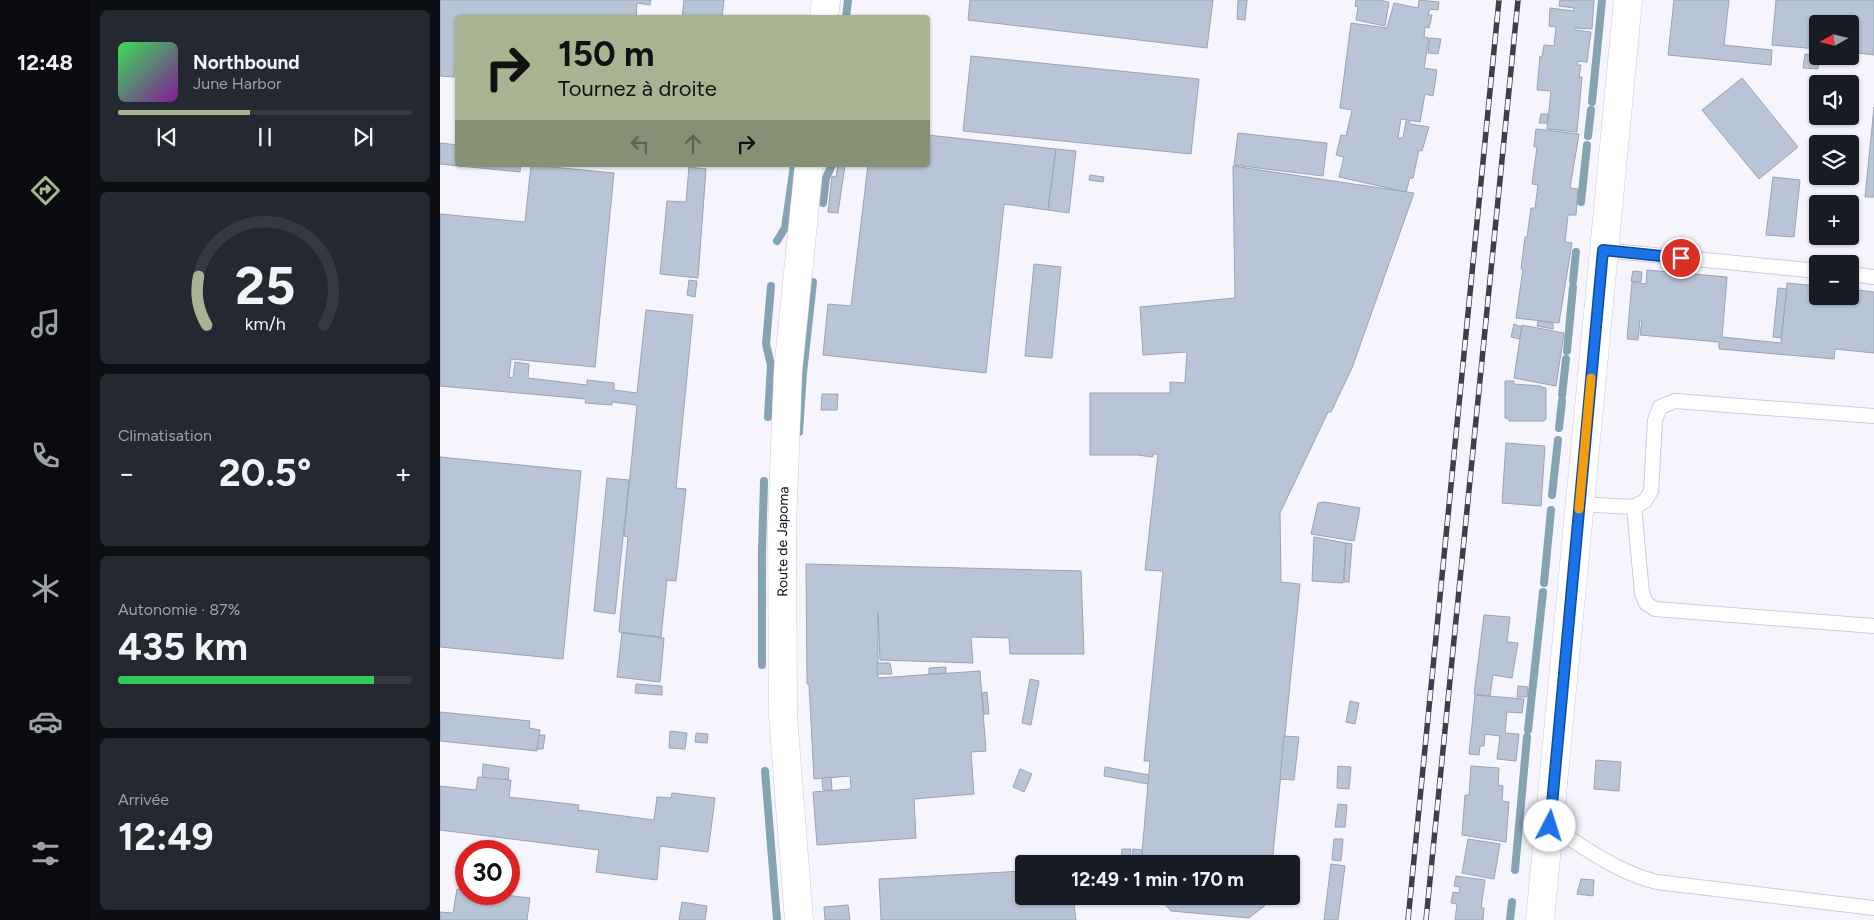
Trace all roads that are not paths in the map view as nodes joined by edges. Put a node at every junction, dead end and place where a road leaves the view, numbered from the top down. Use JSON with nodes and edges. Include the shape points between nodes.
{"nodes":[{"id":1,"x":826,"y":0,"type":"edge"},
{"id":2,"x":1628,"y":0,"type":"edge"},
{"id":3,"x":824,"y":15,"type":"edge"},
{"id":4,"x":809,"y":167,"type":"edge"},
{"id":5,"x":1603,"y":250,"type":"junction"},
{"id":6,"x":1809,"y":270,"type":"edge"},
{"id":7,"x":1859,"y":275,"type":"edge"},
{"id":8,"x":1874,"y":277,"type":"edge"},
{"id":9,"x":1874,"y":416,"type":"edge"},
{"id":10,"x":1579,"y":504,"type":"junction"},
{"id":11,"x":1634,"y":507,"type":"junction"},
{"id":12,"x":1874,"y":626,"type":"edge"},
{"id":13,"x":1550,"y":826,"type":"junction"},
{"id":14,"x":1874,"y":908,"type":"edge"},
{"id":15,"x":799,"y":920,"type":"edge"},
{"id":16,"x":1540,"y":920,"type":"edge"}],
"edges":[{"from":1,"to":3,"type":"street"},
{"from":2,"to":5,"type":"street"},
{"from":4,"to":15,"type":"street","name":"Route de Japoma","via":[[788,371],[782,525],[783,716]]},
{"from":5,"to":6,"type":"lane"},
{"from":5,"to":10,"type":"street"},
{"from":7,"to":8,"type":"lane"},
{"from":9,"to":11,"type":"lane","via":[[1675,401],[1660,407],[1655,420],[1651,491],[1644,502]]},
{"from":10,"to":11,"type":"lane"},
{"from":10,"to":13,"type":"street"},
{"from":11,"to":12,"type":"lane","via":[[1642,593],[1646,603],[1656,609]]},
{"from":13,"to":14,"type":"lane","via":[[1639,878]]},
{"from":13,"to":16,"type":"street"}]}
